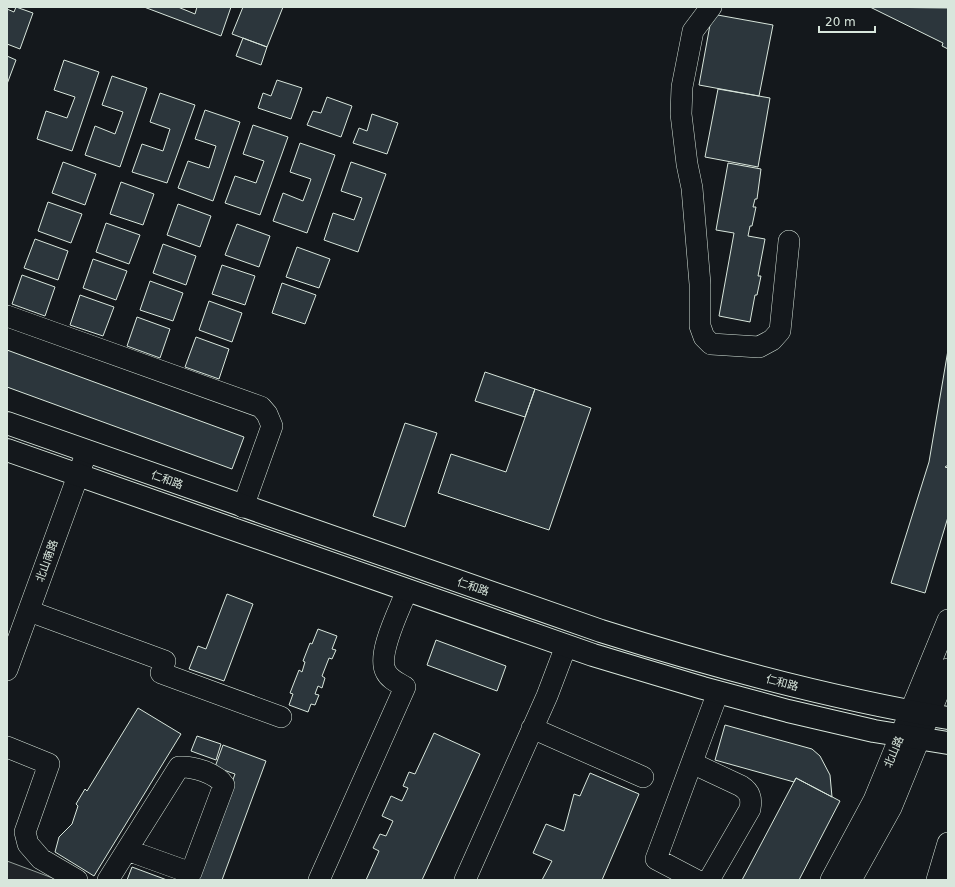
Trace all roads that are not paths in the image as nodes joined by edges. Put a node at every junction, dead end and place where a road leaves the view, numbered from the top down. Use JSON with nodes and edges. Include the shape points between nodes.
{"nodes":[{"id":1,"x":712,"y":7,"type":"edge"},
{"id":2,"x":790,"y":241,"type":"dead end"},
{"id":3,"x":7,"y":316,"type":"edge"},
{"id":4,"x":7,"y":423,"type":"edge"},
{"id":5,"x":7,"y":450,"type":"edge"},
{"id":6,"x":88,"y":451,"type":"junction"},
{"id":7,"x":79,"y":475,"type":"junction"},
{"id":8,"x":243,"y":507,"type":"junction"},
{"id":9,"x":407,"y":590,"type":"junction"},
{"id":10,"x":29,"y":611,"type":"junction"},
{"id":11,"x":948,"y":620,"type":"edge"},
{"id":12,"x":566,"y":646,"type":"junction"},
{"id":13,"x":7,"y":670,"type":"edge"},
{"id":14,"x":948,"y":670,"type":"edge"},
{"id":15,"x":718,"y":692,"type":"junction"},
{"id":16,"x":930,"y":715,"type":"edge"},
{"id":17,"x":281,"y":717,"type":"dead end"},
{"id":18,"x":532,"y":728,"type":"junction"},
{"id":19,"x":911,"y":737,"type":"junction"},
{"id":20,"x":948,"y":744,"type":"edge"},
{"id":21,"x":7,"y":747,"type":"edge"},
{"id":22,"x":692,"y":763,"type":"junction"},
{"id":23,"x":643,"y":777,"type":"dead end"},
{"id":24,"x":948,"y":843,"type":"edge"},
{"id":25,"x":127,"y":850,"type":"junction"},
{"id":26,"x":77,"y":880,"type":"edge"},
{"id":27,"x":108,"y":880,"type":"edge"},
{"id":28,"x":319,"y":880,"type":"edge"},
{"id":29,"x":465,"y":880,"type":"edge"},
{"id":30,"x":696,"y":880,"type":"edge"},
{"id":31,"x":709,"y":880,"type":"edge"},
{"id":32,"x":831,"y":880,"type":"edge"},
{"id":33,"x":851,"y":880,"type":"edge"},
{"id":34,"x":937,"y":880,"type":"edge"}],
"edges":[{"from":1,"to":2,"type":"street","via":[[693,31],[682,87],[681,107],[683,141],[692,188],[700,284],[700,326],[704,337],[711,344],[759,347],[772,340],[780,331]]},
{"from":3,"to":8,"type":"street","via":[[261,407],[272,426]]},
{"from":4,"to":6,"type":"main road","name":"仁和路"},
{"from":5,"to":7,"type":"main road"},
{"from":6,"to":7,"type":"street","name":"北山南路"},
{"from":6,"to":8,"type":"main road","name":"仁和路"},
{"from":7,"to":9,"type":"main road"},
{"from":7,"to":10,"type":"street","name":"北山南路"},
{"from":8,"to":16,"type":"main road","name":"仁和路","via":[[655,648],[794,686]]},
{"from":9,"to":12,"type":"main road"},
{"from":9,"to":28,"type":"street","via":[[383,652],[383,665],[390,678],[405,687]]},
{"from":10,"to":13,"type":"street","name":"北山南路"},
{"from":10,"to":17,"type":"street","via":[[165,661],[161,673]]},
{"from":11,"to":16,"type":"street","name":"北山路"},
{"from":12,"to":15,"type":"main road"},
{"from":12,"to":18,"type":"street"},
{"from":14,"to":16,"type":"street","name":"北山路"},
{"from":15,"to":19,"type":"main road"},
{"from":15,"to":22,"type":"street"},
{"from":16,"to":19,"type":"street","name":"北山路"},
{"from":18,"to":23,"type":"street"},
{"from":18,"to":29,"type":"street"},
{"from":19,"to":20,"type":"main road"},
{"from":19,"to":32,"type":"street","name":"北山路"},
{"from":19,"to":33,"type":"street","name":"北山路","via":[[891,808]]},
{"from":21,"to":26,"type":"street","via":[[49,764],[25,832],[28,844],[41,859]]},
{"from":22,"to":30,"type":"street","via":[[656,860]]},
{"from":22,"to":31,"type":"street","via":[[747,789],[752,802]]},
{"from":24,"to":34,"type":"street"},
{"from":25,"to":25,"type":"street","via":[[179,767],[190,766],[220,780],[224,785],[191,873]]},
{"from":25,"to":27,"type":"street"}]}
